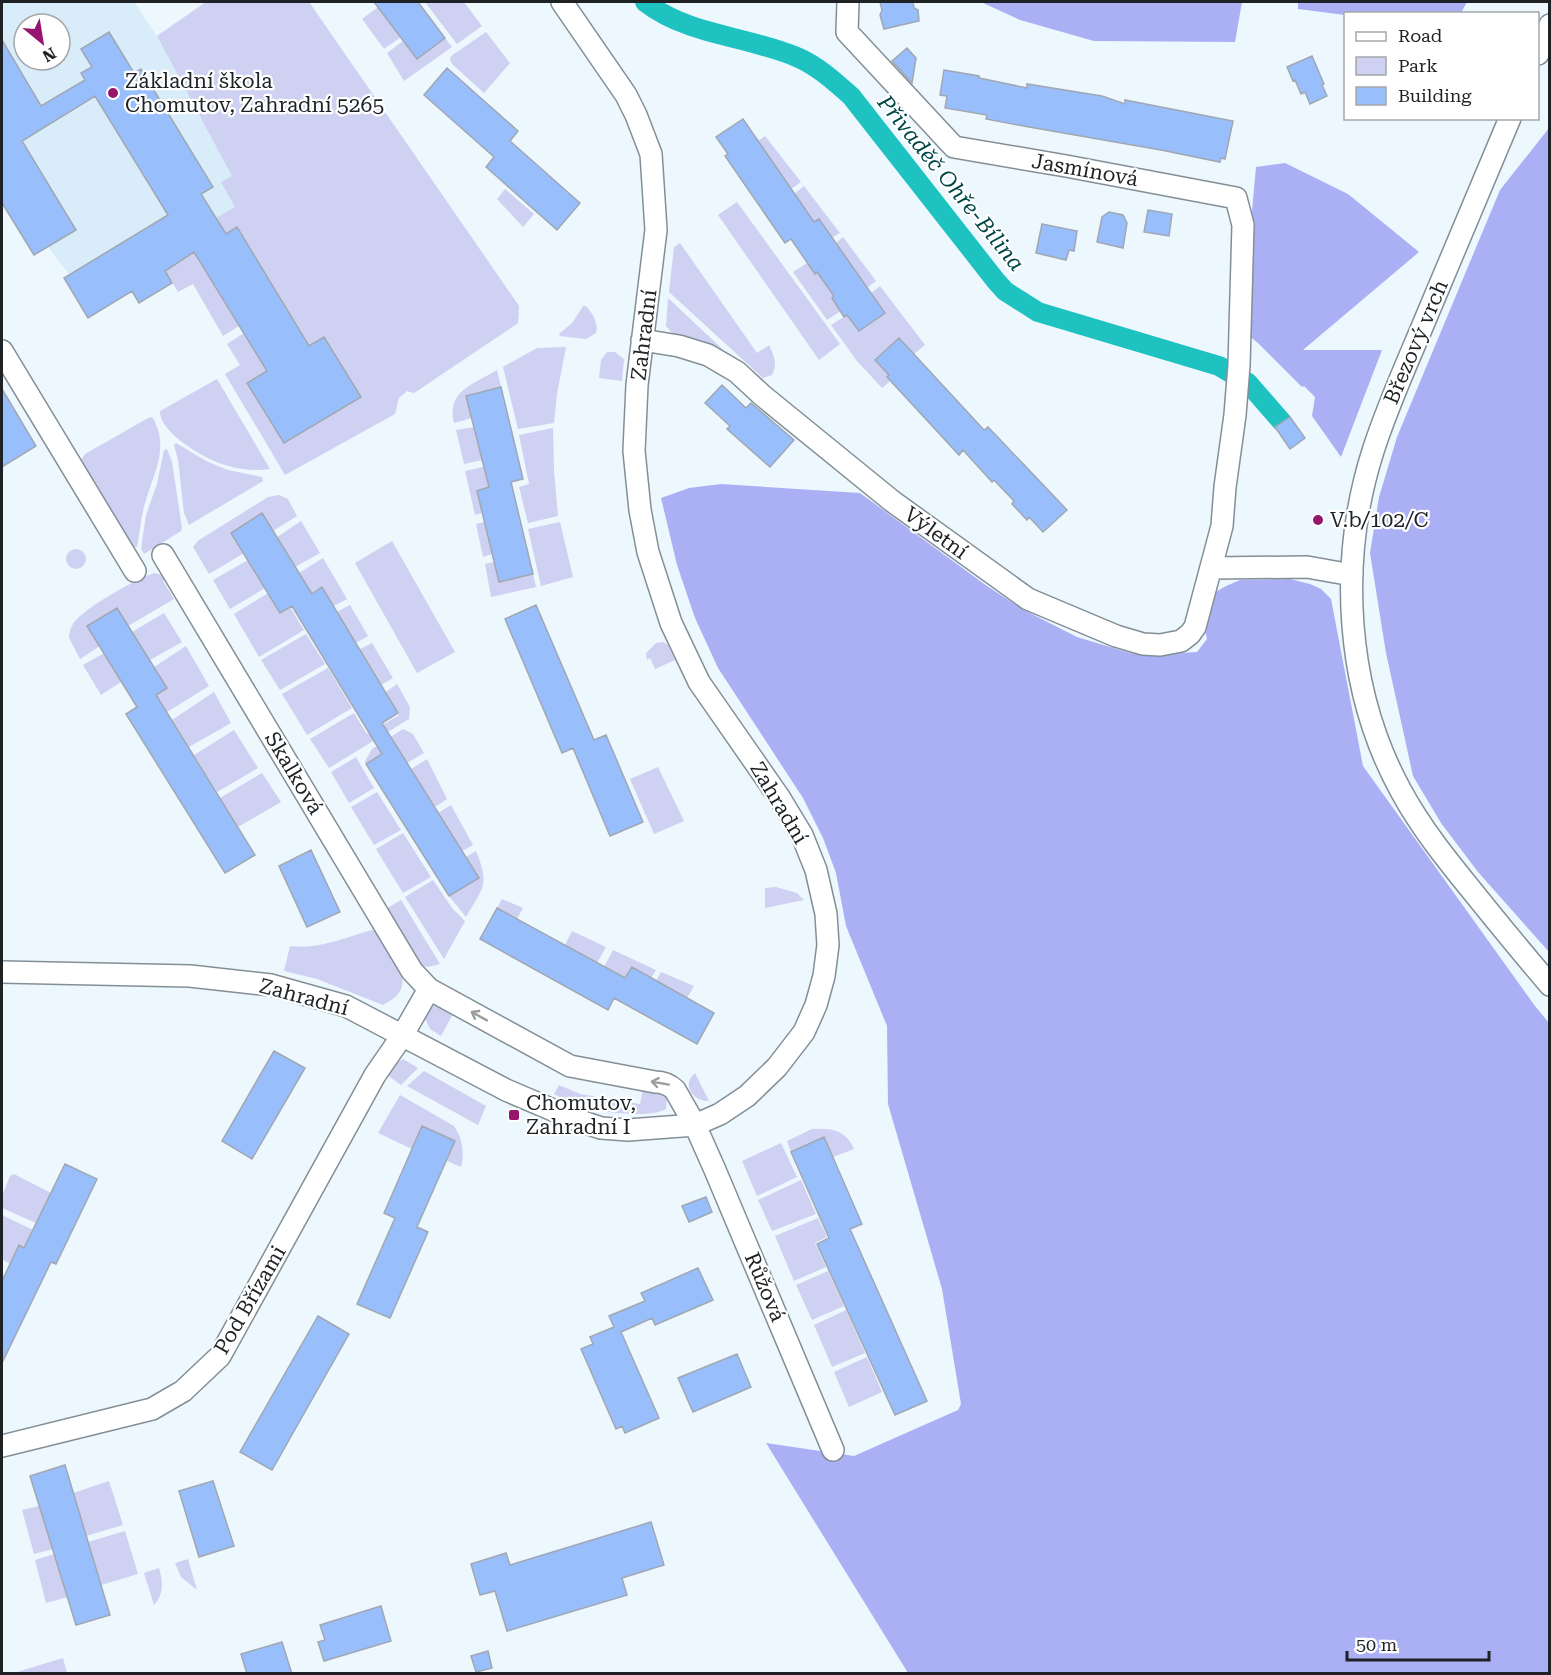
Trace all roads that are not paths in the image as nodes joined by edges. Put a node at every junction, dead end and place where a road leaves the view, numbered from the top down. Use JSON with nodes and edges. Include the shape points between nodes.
{"nodes":[{"id":1,"x":562,"y":2,"type":"edge"},
{"id":2,"x":848,"y":2,"type":"edge"},
{"id":3,"x":1550,"y":25,"type":"edge"},
{"id":4,"x":1539,"y":52,"type":"edge"},
{"id":5,"x":1509,"y":120,"type":"edge"},
{"id":6,"x":642,"y":340,"type":"junction"},
{"id":7,"x":2,"y":351,"type":"edge"},
{"id":8,"x":1239,"y":365,"type":"joint"},
{"id":9,"x":163,"y":555,"type":"dead end"},
{"id":10,"x":1211,"y":568,"type":"junction"},
{"id":11,"x":135,"y":571,"type":"dead end"},
{"id":12,"x":1352,"y":575,"type":"junction"},
{"id":13,"x":2,"y":972,"type":"edge"},
{"id":14,"x":1550,"y":985,"type":"edge"},
{"id":15,"x":429,"y":989,"type":"junction"},
{"id":16,"x":402,"y":1036,"type":"junction"},
{"id":17,"x":695,"y":1125,"type":"junction"},
{"id":18,"x":2,"y":1446,"type":"edge"},
{"id":19,"x":834,"y":1450,"type":"dead end"}],
"edges":[{"from":1,"to":6,"type":"street","name":"Zahradní","via":[[626,95],[651,154],[656,230]]},
{"from":2,"to":8,"type":"street","name":"Jasmínová","via":[[847,32],[954,147],[1236,198],[1242,225]]},
{"from":3,"to":4,"type":"street"},
{"from":5,"to":12,"type":"street","name":"Březový vrch","via":[[1373,452],[1354,535]]},
{"from":6,"to":10,"type":"street","name":"Výletní","via":[[708,355],[737,372],[892,501],[1028,599],[1116,636],[1143,644],[1181,641],[1196,627]]},
{"from":6,"to":17,"type":"street","name":"Zahradní","via":[[634,451],[648,552],[671,623],[699,682],[802,835],[816,870],[826,914],[828,945],[824,975],[804,1032],[777,1067],[747,1096]]},
{"from":7,"to":11,"type":"street"},
{"from":8,"to":10,"type":"street","name":"Výletní","via":[[1222,526]]},
{"from":9,"to":15,"type":"street","name":"Skalková","via":[[412,971]]},
{"from":10,"to":12,"type":"street","via":[[1307,567]]},
{"from":12,"to":14,"type":"street","name":"Březový vrch","via":[[1360,680],[1387,763],[1427,834]]},
{"from":13,"to":16,"type":"street","name":"Zahradní","via":[[190,975],[271,985],[346,1006]]},
{"from":15,"to":16,"type":"street"},
{"from":17,"to":15,"type":"street","name":"Skalková","one_way":true,"via":[[671,1086],[570,1066]]},
{"from":16,"to":17,"type":"street","name":"Zahradní","via":[[506,1090],[601,1128]]},
{"from":16,"to":18,"type":"street","name":"Pod Břízami","via":[[375,1075],[220,1356],[183,1391],[152,1409]]},
{"from":17,"to":19,"type":"street","name":"Růžová"}]}
